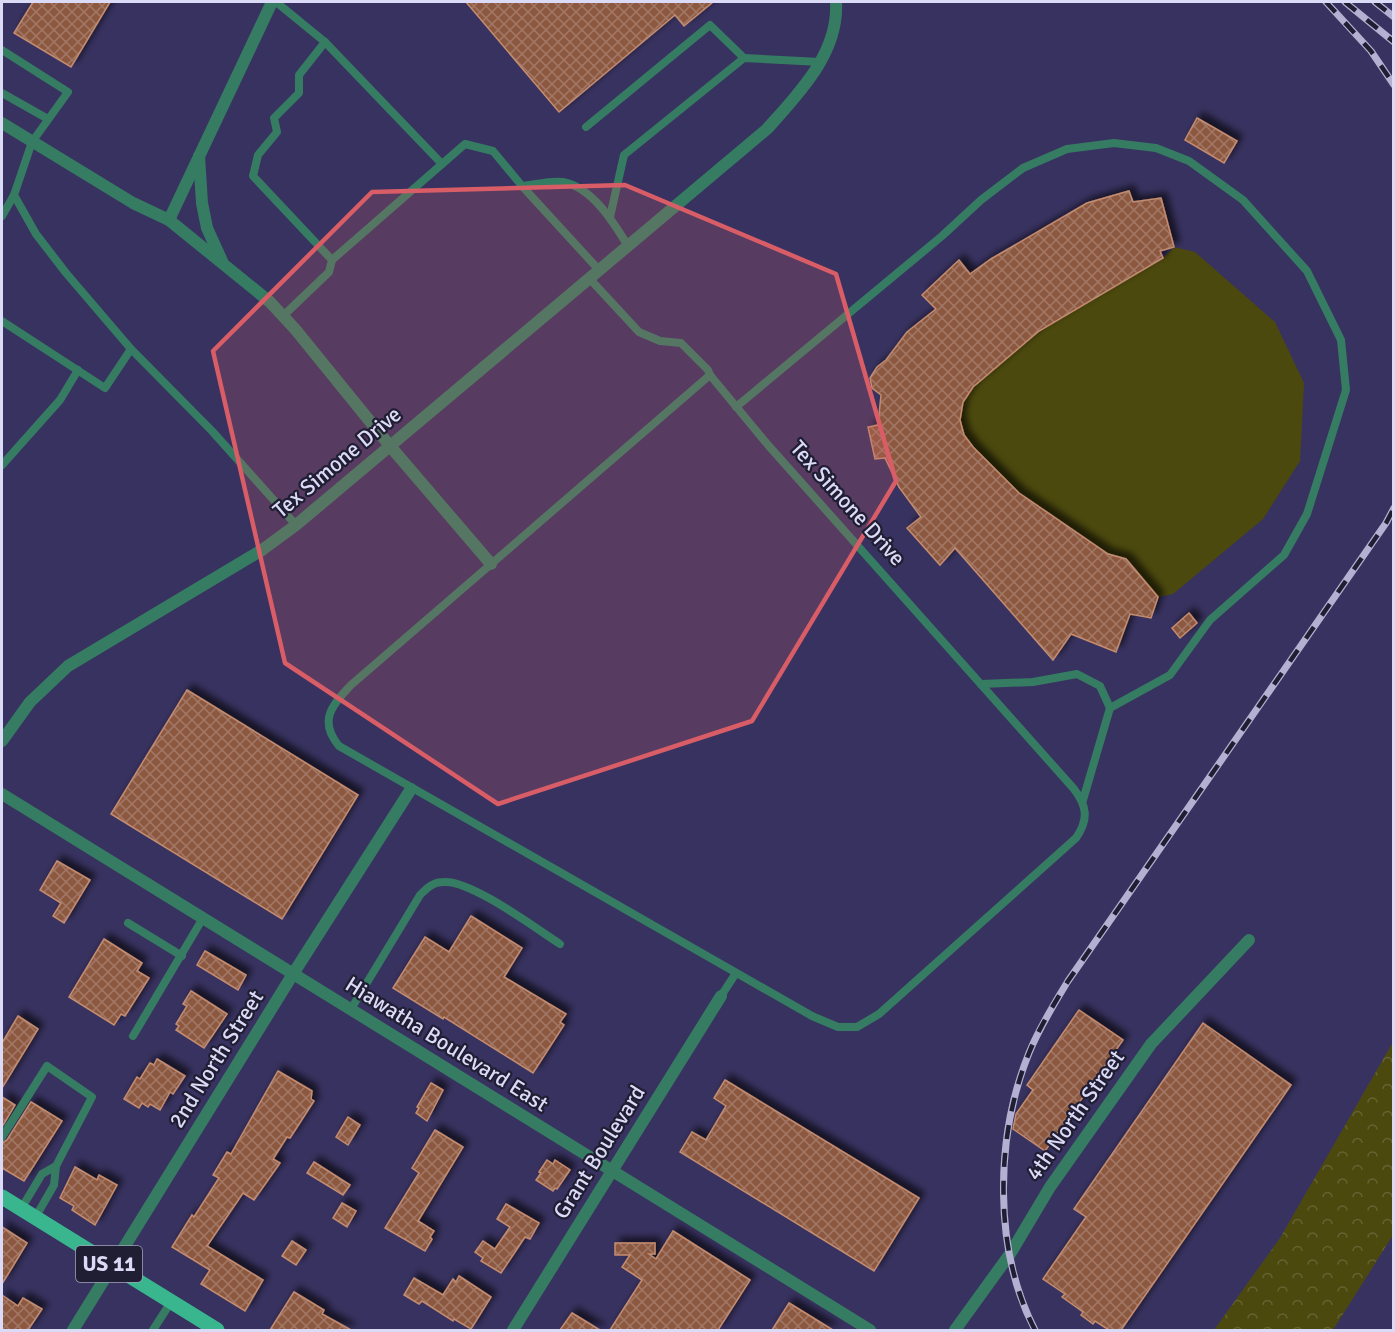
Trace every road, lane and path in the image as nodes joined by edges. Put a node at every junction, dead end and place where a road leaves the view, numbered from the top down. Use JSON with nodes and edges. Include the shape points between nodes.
{"nodes":[{"id":1,"x":274,"y":2,"type":"edge"},
{"id":2,"x":836,"y":2,"type":"edge"},
{"id":3,"x":325,"y":42,"type":"junction"},
{"id":4,"x":2,"y":50,"type":"edge"},
{"id":5,"x":744,"y":58,"type":"junction"},
{"id":6,"x":820,"y":62,"type":"junction"},
{"id":7,"x":2,"y":93,"type":"edge"},
{"id":8,"x":48,"y":119,"type":"junction"},
{"id":9,"x":2,"y":123,"type":"edge"},
{"id":10,"x":586,"y":128,"type":"dead end"},
{"id":11,"x":32,"y":142,"type":"junction"},
{"id":12,"x":199,"y":154,"type":"junction"},
{"id":13,"x":442,"y":164,"type":"junction"},
{"id":14,"x":522,"y":186,"type":"junction"},
{"id":15,"x":14,"y":195,"type":"junction"},
{"id":16,"x":2,"y":216,"type":"edge"},
{"id":17,"x":610,"y":217,"type":"junction"},
{"id":18,"x":169,"y":220,"type":"junction"},
{"id":19,"x":628,"y":246,"type":"junction"},
{"id":20,"x":332,"y":260,"type":"junction"},
{"id":21,"x":222,"y":262,"type":"junction"},
{"id":22,"x":594,"y":274,"type":"junction"},
{"id":23,"x":283,"y":316,"type":"junction"},
{"id":24,"x":2,"y":321,"type":"edge"},
{"id":25,"x":130,"y":349,"type":"junction"},
{"id":26,"x":78,"y":370,"type":"junction"},
{"id":27,"x":710,"y":375,"type":"junction"},
{"id":28,"x":736,"y":407,"type":"junction"},
{"id":29,"x":390,"y":446,"type":"junction"},
{"id":30,"x":2,"y":465,"type":"edge"},
{"id":31,"x":296,"y":525,"type":"junction"},
{"id":32,"x":491,"y":564,"type":"junction"},
{"id":33,"x":981,"y":684,"type":"junction"},
{"id":34,"x":1110,"y":708,"type":"junction"},
{"id":35,"x":2,"y":741,"type":"edge"},
{"id":36,"x":411,"y":789,"type":"junction"},
{"id":37,"x":2,"y":794,"type":"edge"},
{"id":38,"x":1083,"y":801,"type":"junction"},
{"id":39,"x":203,"y":918,"type":"junction"},
{"id":40,"x":128,"y":923,"type":"dead end"},
{"id":41,"x":1250,"y":940,"type":"dead end"},
{"id":42,"x":560,"y":944,"type":"dead end"},
{"id":43,"x":182,"y":956,"type":"junction"},
{"id":44,"x":736,"y":973,"type":"junction"},
{"id":45,"x":293,"y":974,"type":"junction"},
{"id":46,"x":721,"y":996,"type":"joint"},
{"id":47,"x":351,"y":1009,"type":"junction"},
{"id":48,"x":133,"y":1036,"type":"dead end"},
{"id":49,"x":2,"y":1137,"type":"edge"},
{"id":50,"x":56,"y":1166,"type":"junction"},
{"id":51,"x":612,"y":1171,"type":"junction"},
{"id":52,"x":2,"y":1197,"type":"edge"},
{"id":53,"x":21,"y":1209,"type":"junction"},
{"id":54,"x":35,"y":1218,"type":"junction"},
{"id":55,"x":113,"y":1266,"type":"junction"},
{"id":56,"x":171,"y":1302,"type":"junction"},
{"id":57,"x":73,"y":1330,"type":"edge"},
{"id":58,"x":153,"y":1330,"type":"edge"},
{"id":59,"x":217,"y":1330,"type":"edge"},
{"id":60,"x":513,"y":1330,"type":"edge"},
{"id":61,"x":870,"y":1330,"type":"edge"},
{"id":62,"x":955,"y":1330,"type":"edge"}],
"edges":[{"from":1,"to":3,"type":"lane"},
{"from":1,"to":12,"type":"street"},
{"from":2,"to":6,"type":"street","name":"Tex Simone Drive","via":[[834,29]]},
{"from":3,"to":13,"type":"lane"},
{"from":3,"to":20,"type":"lane","via":[[299,75],[299,93],[274,118],[276,132],[258,155],[253,176]]},
{"from":4,"to":8,"type":"lane","via":[[68,92]]},
{"from":5,"to":6,"type":"lane"},
{"from":5,"to":10,"type":"lane","via":[[710,25]]},
{"from":5,"to":17,"type":"lane","via":[[624,155]]},
{"from":6,"to":19,"type":"street","name":"Tex Simone Drive","via":[[767,129]]},
{"from":7,"to":8,"type":"lane"},
{"from":8,"to":11,"type":"lane"},
{"from":9,"to":11,"type":"street"},
{"from":11,"to":15,"type":"lane"},
{"from":11,"to":18,"type":"street","via":[[133,203]]},
{"from":12,"to":18,"type":"street"},
{"from":12,"to":21,"type":"street","via":[[207,228]]},
{"from":13,"to":14,"type":"lane","name":"Tex Simone Drive","via":[[465,144],[493,151]]},
{"from":13,"to":20,"type":"lane"},
{"from":14,"to":17,"type":"lane","via":[[563,182],[582,190]]},
{"from":14,"to":22,"type":"lane","name":"Tex Simone Drive"},
{"from":15,"to":16,"type":"lane"},
{"from":15,"to":25,"type":"lane","via":[[36,234]]},
{"from":17,"to":19,"type":"lane"},
{"from":18,"to":21,"type":"street"},
{"from":19,"to":22,"type":"street","name":"Tex Simone Drive"},
{"from":20,"to":23,"type":"lane","via":[[329,272]]},
{"from":21,"to":23,"type":"street"},
{"from":22,"to":27,"type":"lane","name":"Tex Simone Drive","via":[[639,332],[660,341],[681,343]]},
{"from":22,"to":29,"type":"street","name":"Tex Simone Drive"},
{"from":23,"to":29,"type":"street"},
{"from":24,"to":26,"type":"lane"},
{"from":25,"to":26,"type":"lane","via":[[105,388]]},
{"from":25,"to":31,"type":"lane","via":[[212,431]]},
{"from":26,"to":30,"type":"lane","via":[[60,400]]},
{"from":27,"to":28,"type":"lane","name":"Tex Simone Drive"},
{"from":27,"to":32,"type":"lane"},
{"from":28,"to":33,"type":"lane","name":"Tex Simone Drive"},
{"from":28,"to":34,"type":"lane","via":[[981,200],[1023,168],[1067,149],[1114,143],[1156,148],[1189,161],[1243,200],[1307,271],[1341,340],[1346,390],[1307,514],[1284,555],[1210,620],[1170,675]]},
{"from":29,"to":31,"type":"street","name":"Tex Simone Drive"},
{"from":29,"to":32,"type":"street"},
{"from":31,"to":35,"type":"street","name":"Tex Simone Drive","via":[[262,550],[68,666],[30,702]]},
{"from":32,"to":36,"type":"lane","via":[[351,685],[329,712],[331,736],[339,746]]},
{"from":33,"to":34,"type":"lane","via":[[1033,682],[1077,674],[1100,686]]},
{"from":33,"to":38,"type":"lane","name":"Tex Simone Drive"},
{"from":34,"to":38,"type":"lane"},
{"from":36,"to":44,"type":"lane"},
{"from":36,"to":45,"type":"street","name":"2nd North Street"},
{"from":37,"to":39,"type":"street","name":"Hiawatha Boulevard East"},
{"from":38,"to":44,"type":"lane","via":[[1083,828],[1076,838],[879,1014],[857,1027],[838,1026],[812,1016]]},
{"from":39,"to":43,"type":"lane"},
{"from":39,"to":45,"type":"street","name":"Hiawatha Boulevard East"},
{"from":40,"to":43,"type":"lane"},
{"from":41,"to":62,"type":"street","name":"4th North Street","via":[[1151,1044]]},
{"from":42,"to":47,"type":"lane","via":[[477,892],[446,881],[435,883],[420,895]]},
{"from":43,"to":48,"type":"lane"},
{"from":44,"to":46,"type":"lane"},
{"from":45,"to":47,"type":"street","name":"Hiawatha Boulevard East"},
{"from":45,"to":55,"type":"street","name":"2nd North Street"},
{"from":46,"to":51,"type":"street","name":"Grant Boulevard"},
{"from":47,"to":51,"type":"street","name":"Hiawatha Boulevard East"},
{"from":49,"to":50,"type":"lane","via":[[47,1066],[92,1097]]},
{"from":50,"to":53,"type":"lane","via":[[42,1174]]},
{"from":50,"to":54,"type":"lane","via":[[54,1185]]},
{"from":51,"to":60,"type":"street","name":"Grant Boulevard"},
{"from":51,"to":61,"type":"street","name":"Hiawatha Boulevard East"},
{"from":52,"to":53,"type":"main road","number":"US 11"},
{"from":53,"to":54,"type":"main road","number":"US 11"},
{"from":54,"to":55,"type":"main road","number":"US 11"},
{"from":55,"to":56,"type":"main road","number":"US 11"},
{"from":55,"to":57,"type":"street","name":"2nd North Street"},
{"from":56,"to":58,"type":"lane"},
{"from":56,"to":59,"type":"main road","number":"US 11"}]}
